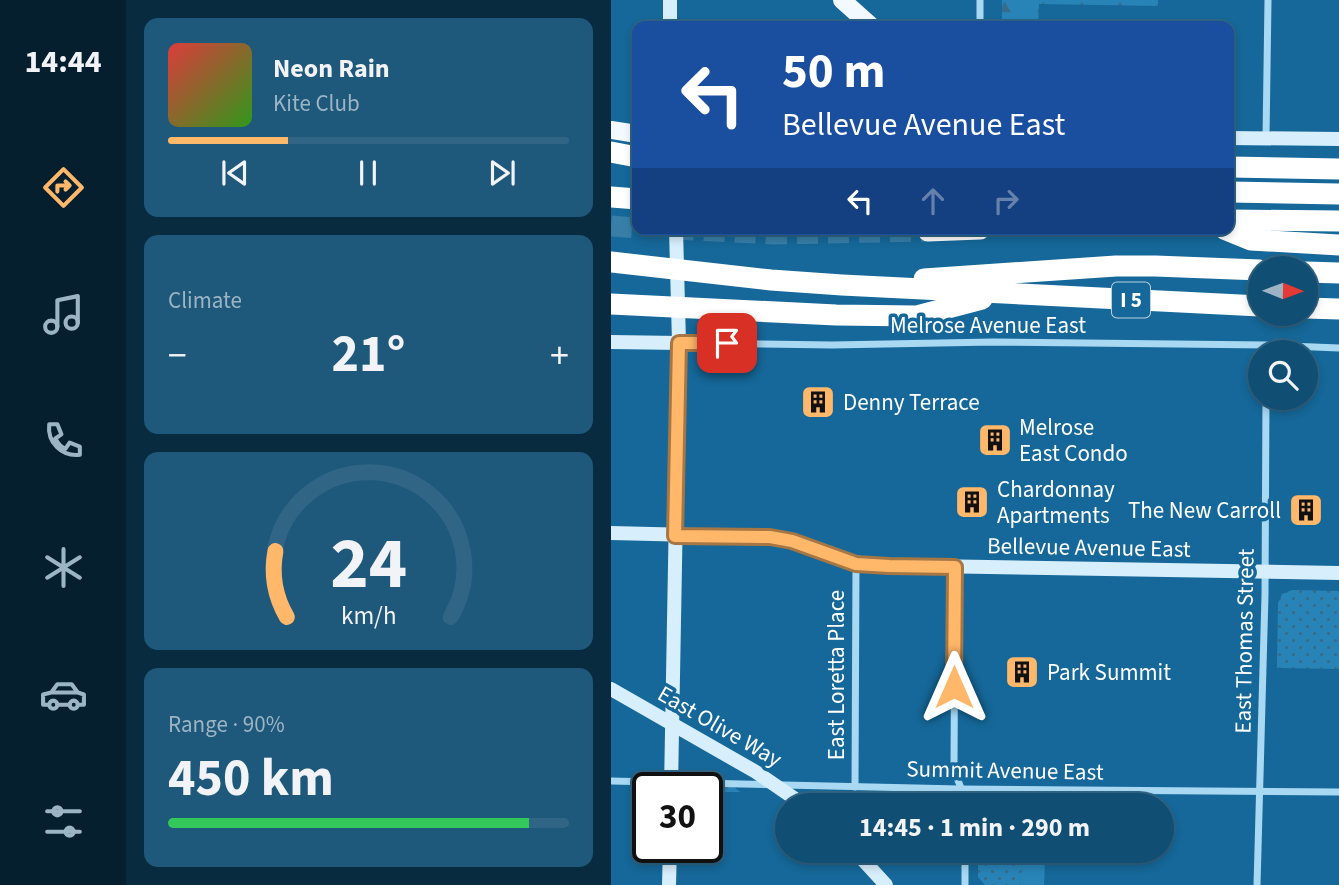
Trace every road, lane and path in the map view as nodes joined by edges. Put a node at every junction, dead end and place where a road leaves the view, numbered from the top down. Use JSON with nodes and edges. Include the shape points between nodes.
{"nodes":[{"id":1,"x":670,"y":0,"type":"edge"},
{"id":2,"x":842,"y":0,"type":"edge"},
{"id":3,"x":980,"y":0,"type":"edge"},
{"id":4,"x":1268,"y":0,"type":"edge"},
{"id":5,"x":670,"y":21,"type":"edge"},
{"id":6,"x":865,"y":21,"type":"edge"},
{"id":7,"x":980,"y":21,"type":"edge"},
{"id":8,"x":611,"y":130,"type":"edge"},
{"id":9,"x":632,"y":133,"type":"edge"},
{"id":10,"x":1234,"y":138,"type":"edge"},
{"id":11,"x":1266,"y":138,"type":"junction"},
{"id":12,"x":1339,"y":139,"type":"edge"},
{"id":13,"x":611,"y":152,"type":"edge"},
{"id":14,"x":632,"y":156,"type":"edge"},
{"id":15,"x":1234,"y":167,"type":"edge"},
{"id":16,"x":1339,"y":169,"type":"edge"},
{"id":17,"x":1234,"y":192,"type":"edge"},
{"id":18,"x":1339,"y":194,"type":"edge"},
{"id":19,"x":611,"y":197,"type":"edge"},
{"id":20,"x":632,"y":199,"type":"edge"},
{"id":21,"x":1234,"y":220,"type":"edge"},
{"id":22,"x":1339,"y":222,"type":"edge"},
{"id":23,"x":1234,"y":228,"type":"edge"},
{"id":24,"x":1339,"y":229,"type":"edge"},
{"id":25,"x":1234,"y":233,"type":"edge"},
{"id":26,"x":676,"y":235,"type":"edge"},
{"id":27,"x":1339,"y":245,"type":"edge"},
{"id":28,"x":611,"y":262,"type":"edge"},
{"id":29,"x":1248,"y":270,"type":"edge"},
{"id":30,"x":1318,"y":272,"type":"edge"},
{"id":31,"x":1339,"y":273,"type":"edge"},
{"id":32,"x":842,"y":285,"type":"junction"},
{"id":33,"x":1001,"y":294,"type":"junction"},
{"id":34,"x":611,"y":304,"type":"edge"},
{"id":35,"x":1248,"y":305,"type":"edge"},
{"id":36,"x":1318,"y":308,"type":"edge"},
{"id":37,"x":1339,"y":309,"type":"edge"},
{"id":38,"x":611,"y":342,"type":"edge"},
{"id":39,"x":679,"y":343,"type":"junction"},
{"id":40,"x":1248,"y":348,"type":"edge"},
{"id":41,"x":1318,"y":348,"type":"edge"},
{"id":42,"x":1339,"y":348,"type":"edge"},
{"id":43,"x":1266,"y":410,"type":"edge"},
{"id":44,"x":611,"y":534,"type":"edge"},
{"id":45,"x":675,"y":536,"type":"junction"},
{"id":46,"x":856,"y":564,"type":"junction"},
{"id":47,"x":955,"y":567,"type":"junction"},
{"id":48,"x":1265,"y":572,"type":"junction"},
{"id":49,"x":1339,"y":573,"type":"edge"},
{"id":50,"x":611,"y":689,"type":"edge"},
{"id":51,"x":671,"y":724,"type":"junction"},
{"id":52,"x":671,"y":772,"type":"edge"},
{"id":53,"x":611,"y":781,"type":"edge"},
{"id":54,"x":632,"y":782,"type":"edge"},
{"id":55,"x":723,"y":785,"type":"edge"},
{"id":56,"x":777,"y":785,"type":"junction"},
{"id":57,"x":855,"y":787,"type":"junction"},
{"id":58,"x":960,"y":789,"type":"junction"},
{"id":59,"x":1260,"y":792,"type":"junction"},
{"id":60,"x":1339,"y":792,"type":"edge"},
{"id":61,"x":788,"y":793,"type":"edge"},
{"id":62,"x":962,"y":793,"type":"edge"},
{"id":63,"x":670,"y":863,"type":"edge"},
{"id":64,"x":866,"y":863,"type":"edge"},
{"id":65,"x":965,"y":863,"type":"edge"},
{"id":66,"x":669,"y":885,"type":"edge"},
{"id":67,"x":886,"y":885,"type":"edge"},
{"id":68,"x":965,"y":885,"type":"edge"},
{"id":69,"x":1257,"y":885,"type":"edge"}],
"edges":[{"from":1,"to":5,"type":"main road"},
{"from":2,"to":6,"type":"main road"},
{"from":3,"to":7,"type":"street"},
{"from":4,"to":11,"type":"street"},
{"from":8,"to":9,"type":"main road"},
{"from":10,"to":11,"type":"main road"},
{"from":11,"to":12,"type":"main road"},
{"from":13,"to":14,"type":"highway"},
{"from":15,"to":16,"type":"highway"},
{"from":17,"to":18,"type":"highway"},
{"from":19,"to":20,"type":"highway"},
{"from":21,"to":22,"type":"highway"},
{"from":23,"to":24,"type":"highway"},
{"from":25,"to":27,"type":"highway","via":[[1251,240]]},
{"from":26,"to":39,"type":"main road"},
{"from":28,"to":32,"type":"highway","number":"I 5"},
{"from":29,"to":32,"type":"highway","via":[[1116,266]]},
{"from":30,"to":31,"type":"highway"},
{"from":32,"to":33,"type":"highway","number":"I 5"},
{"from":33,"to":34,"type":"highway","via":[[917,316]]},
{"from":33,"to":35,"type":"highway","number":"I 5"},
{"from":36,"to":37,"type":"highway"},
{"from":38,"to":39,"type":"main road"},
{"from":39,"to":40,"type":"street","name":"Melrose Avenue East","via":[[993,342]]},
{"from":39,"to":45,"type":"main road"},
{"from":41,"to":42,"type":"street","name":"Melrose Avenue East"},
{"from":43,"to":48,"type":"street","name":"East Thomas Street"},
{"from":44,"to":45,"type":"main road","name":"Bellevue Avenue East"},
{"from":45,"to":46,"type":"main road","name":"Bellevue Avenue East","via":[[770,537]]},
{"from":45,"to":51,"type":"main road"},
{"from":46,"to":47,"type":"main road","name":"Bellevue Avenue East"},
{"from":46,"to":57,"type":"street","name":"East Loretta Place"},
{"from":47,"to":48,"type":"main road","name":"Bellevue Avenue East"},
{"from":47,"to":58,"type":"street","via":[[954,767]]},
{"from":48,"to":49,"type":"main road","name":"Bellevue Avenue East"},
{"from":48,"to":59,"type":"street","name":"East Thomas Street"},
{"from":50,"to":51,"type":"main road","name":"East Olive Way"},
{"from":51,"to":52,"type":"main road"},
{"from":51,"to":56,"type":"main road","name":"East Olive Way"},
{"from":53,"to":54,"type":"street","name":"Summit Avenue East"},
{"from":55,"to":56,"type":"street","name":"Summit Avenue East"},
{"from":56,"to":57,"type":"street","name":"Summit Avenue East"},
{"from":56,"to":61,"type":"main road","name":"East Olive Way"},
{"from":57,"to":58,"type":"street","name":"Summit Avenue East"},
{"from":58,"to":59,"type":"street","name":"Summit Avenue East"},
{"from":58,"to":62,"type":"street"},
{"from":59,"to":60,"type":"street","name":"Summit Avenue East"},
{"from":59,"to":69,"type":"street","name":"East Thomas Street"},
{"from":63,"to":66,"type":"main road"},
{"from":64,"to":67,"type":"main road"},
{"from":65,"to":68,"type":"street"}]}
